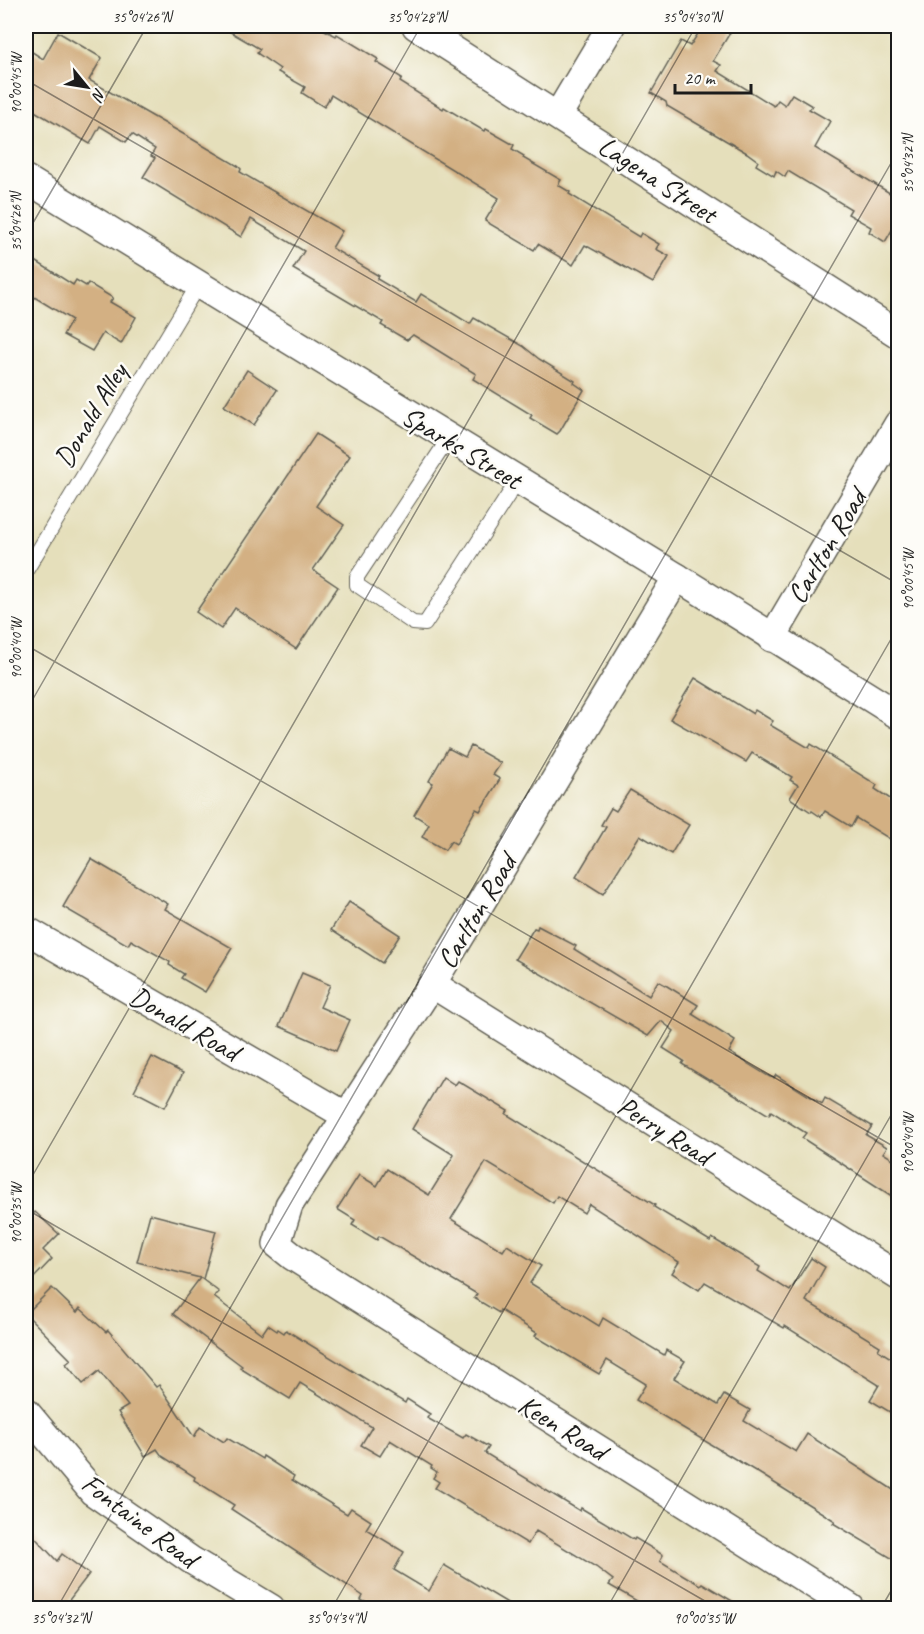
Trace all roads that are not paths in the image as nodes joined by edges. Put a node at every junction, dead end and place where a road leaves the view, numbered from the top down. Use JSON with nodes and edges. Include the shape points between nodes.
{"nodes":[{"id":1,"x":416,"y":26,"type":"edge"},
{"id":2,"x":611,"y":26,"type":"edge"},
{"id":3,"x":558,"y":115,"type":"junction"},
{"id":4,"x":26,"y":179,"type":"edge"},
{"id":5,"x":198,"y":285,"type":"junction"},
{"id":6,"x":898,"y":334,"type":"edge"},
{"id":7,"x":898,"y":424,"type":"edge"},
{"id":8,"x":449,"y":438,"type":"junction"},
{"id":9,"x":518,"y":480,"type":"junction"},
{"id":10,"x":26,"y":571,"type":"edge"},
{"id":11,"x":677,"y":577,"type":"junction"},
{"id":12,"x":772,"y":638,"type":"junction"},
{"id":13,"x":898,"y":715,"type":"edge"},
{"id":14,"x":26,"y":930,"type":"edge"},
{"id":15,"x":432,"y":984,"type":"junction"},
{"id":16,"x":345,"y":1115,"type":"junction"},
{"id":17,"x":277,"y":1244,"type":"joint"},
{"id":18,"x":898,"y":1276,"type":"edge"},
{"id":19,"x":26,"y":1412,"type":"edge"},
{"id":20,"x":821,"y":1601,"type":"edge"},
{"id":21,"x":272,"y":1608,"type":"edge"},
{"id":22,"x":851,"y":1608,"type":"edge"}],
"edges":[{"from":1,"to":3,"type":"street","name":"Lagena Street"},
{"from":2,"to":3,"type":"street"},
{"from":3,"to":6,"type":"street","name":"Lagena Street"},
{"from":4,"to":5,"type":"street","name":"Sparks Street"},
{"from":5,"to":8,"type":"street","name":"Sparks Street"},
{"from":5,"to":10,"type":"lane","name":"Donald Alley"},
{"from":7,"to":12,"type":"street","name":"Carlton Road"},
{"from":8,"to":9,"type":"street","name":"Sparks Street"},
{"from":8,"to":9,"type":"lane","via":[[357,577],[357,585],[413,623],[425,624]]},
{"from":9,"to":11,"type":"street","name":"Sparks Street"},
{"from":11,"to":12,"type":"street","name":"Sparks Street"},
{"from":11,"to":15,"type":"street","name":"Carlton Road"},
{"from":12,"to":13,"type":"street","name":"Sparks Street"},
{"from":14,"to":16,"type":"street","name":"Donald Road"},
{"from":15,"to":16,"type":"street","name":"Carlton Road"},
{"from":15,"to":18,"type":"street","name":"Perry Road"},
{"from":16,"to":17,"type":"street","name":"Carlton Road","via":[[289,1205]]},
{"from":17,"to":20,"type":"street","name":"Keen Road"},
{"from":19,"to":21,"type":"street","name":"Fontaine Road","via":[[93,1492],[191,1560]]},
{"from":20,"to":22,"type":"street","name":"Keen Road"}]}
